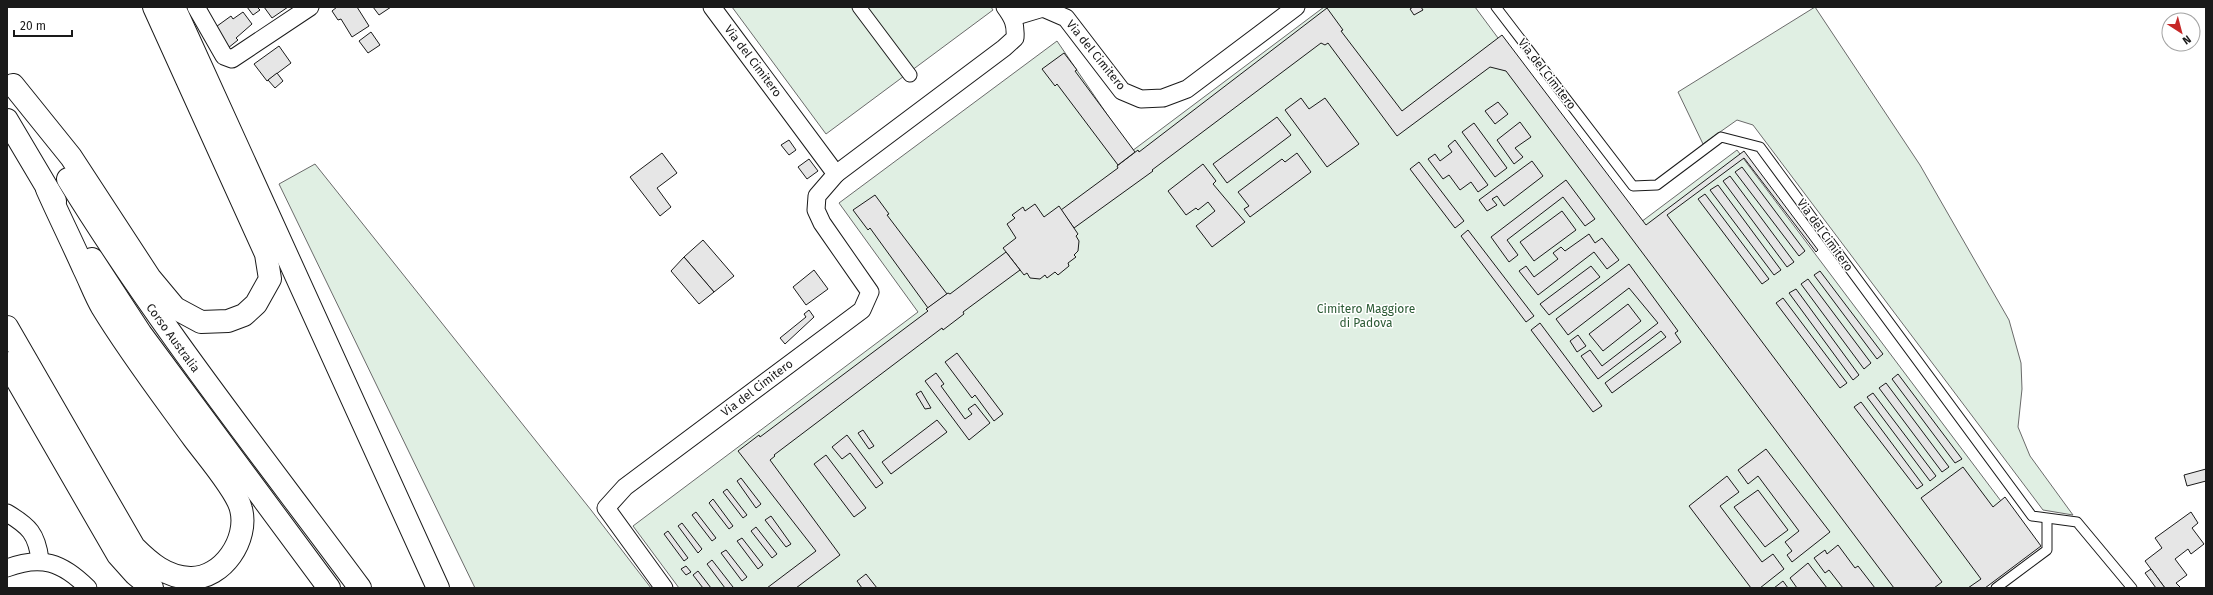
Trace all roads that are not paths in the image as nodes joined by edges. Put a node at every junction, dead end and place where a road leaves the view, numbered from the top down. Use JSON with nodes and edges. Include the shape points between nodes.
{"nodes":[{"id":1,"x":154,"y":7,"type":"edge"},
{"id":2,"x":174,"y":7,"type":"edge"},
{"id":3,"x":196,"y":7,"type":"edge"},
{"id":4,"x":310,"y":7,"type":"edge"},
{"id":5,"x":712,"y":7,"type":"edge"},
{"id":6,"x":859,"y":7,"type":"edge"},
{"id":7,"x":1296,"y":7,"type":"edge"},
{"id":8,"x":1496,"y":7,"type":"edge"},
{"id":9,"x":1009,"y":12,"type":"edge"},
{"id":10,"x":910,"y":75,"type":"dead end"},
{"id":11,"x":10,"y":80,"type":"edge"},
{"id":12,"x":7,"y":120,"type":"edge"},
{"id":13,"x":836,"y":174,"type":"junction"},
{"id":14,"x":47,"y":189,"type":"junction"},
{"id":15,"x":7,"y":327,"type":"edge"},
{"id":16,"x":7,"y":363,"type":"edge"},
{"id":17,"x":7,"y":512,"type":"edge"},
{"id":18,"x":2047,"y":519,"type":"junction"},
{"id":19,"x":40,"y":560,"type":"junction"},
{"id":20,"x":7,"y":568,"type":"edge"},
{"id":21,"x":88,"y":588,"type":"edge"},
{"id":22,"x":152,"y":588,"type":"edge"},
{"id":23,"x":329,"y":588,"type":"edge"},
{"id":24,"x":360,"y":588,"type":"edge"},
{"id":25,"x":438,"y":588,"type":"edge"},
{"id":26,"x":664,"y":588,"type":"edge"},
{"id":27,"x":1996,"y":588,"type":"edge"},
{"id":28,"x":2132,"y":588,"type":"edge"}],
"edges":[{"from":1,"to":11,"type":"highway","via":[[266,254],[270,279],[256,304],[244,315],[228,321],[202,322],[175,308],[150,278],[71,157]]},
{"from":2,"to":25,"type":"highway"},
{"from":3,"to":4,"type":"street","via":[[224,56],[232,59]]},
{"from":5,"to":13,"type":"street","name":"Via del Cimitero"},
{"from":6,"to":10,"type":"street"},
{"from":7,"to":9,"type":"street","name":"Via del Cimitero","via":[[1187,89],[1163,98],[1140,99],[1122,91],[1066,18],[1043,8]]},
{"from":8,"to":18,"type":"lane","name":"Via del Cimitero","via":[[1633,186],[1657,185],[1721,137],[1760,147],[2032,516]]},
{"from":9,"to":13,"type":"street","name":"Via del Cimitero","via":[[1016,27],[1015,38]]},
{"from":11,"to":24,"type":"highway","name":"Corso Australia","via":[[118,261]]},
{"from":12,"to":14,"type":"highway","name":"Corso Australia"},
{"from":13,"to":26,"type":"street","name":"Via del Cimitero","via":[[817,196],[816,210],[822,223],[870,292],[862,310],[626,486],[606,508]]},
{"from":14,"to":15,"type":"highway","via":[[102,306],[161,394],[225,480],[241,508],[242,525],[238,541],[232,554],[222,564],[210,573],[195,578],[178,577],[149,561],[134,547]]},
{"from":14,"to":23,"type":"highway","name":"Corso Australia","via":[[141,334]]},
{"from":16,"to":22,"type":"highway","via":[[118,554],[135,574]]},
{"from":17,"to":19,"type":"street","via":[[32,532],[38,543]]},
{"from":18,"to":27,"type":"lane","via":[[2047,550]]},
{"from":18,"to":28,"type":"lane","name":"Via del Cimitero","via":[[2077,522]]},
{"from":19,"to":20,"type":"street"},
{"from":19,"to":21,"type":"street","via":[[62,567]]}]}
